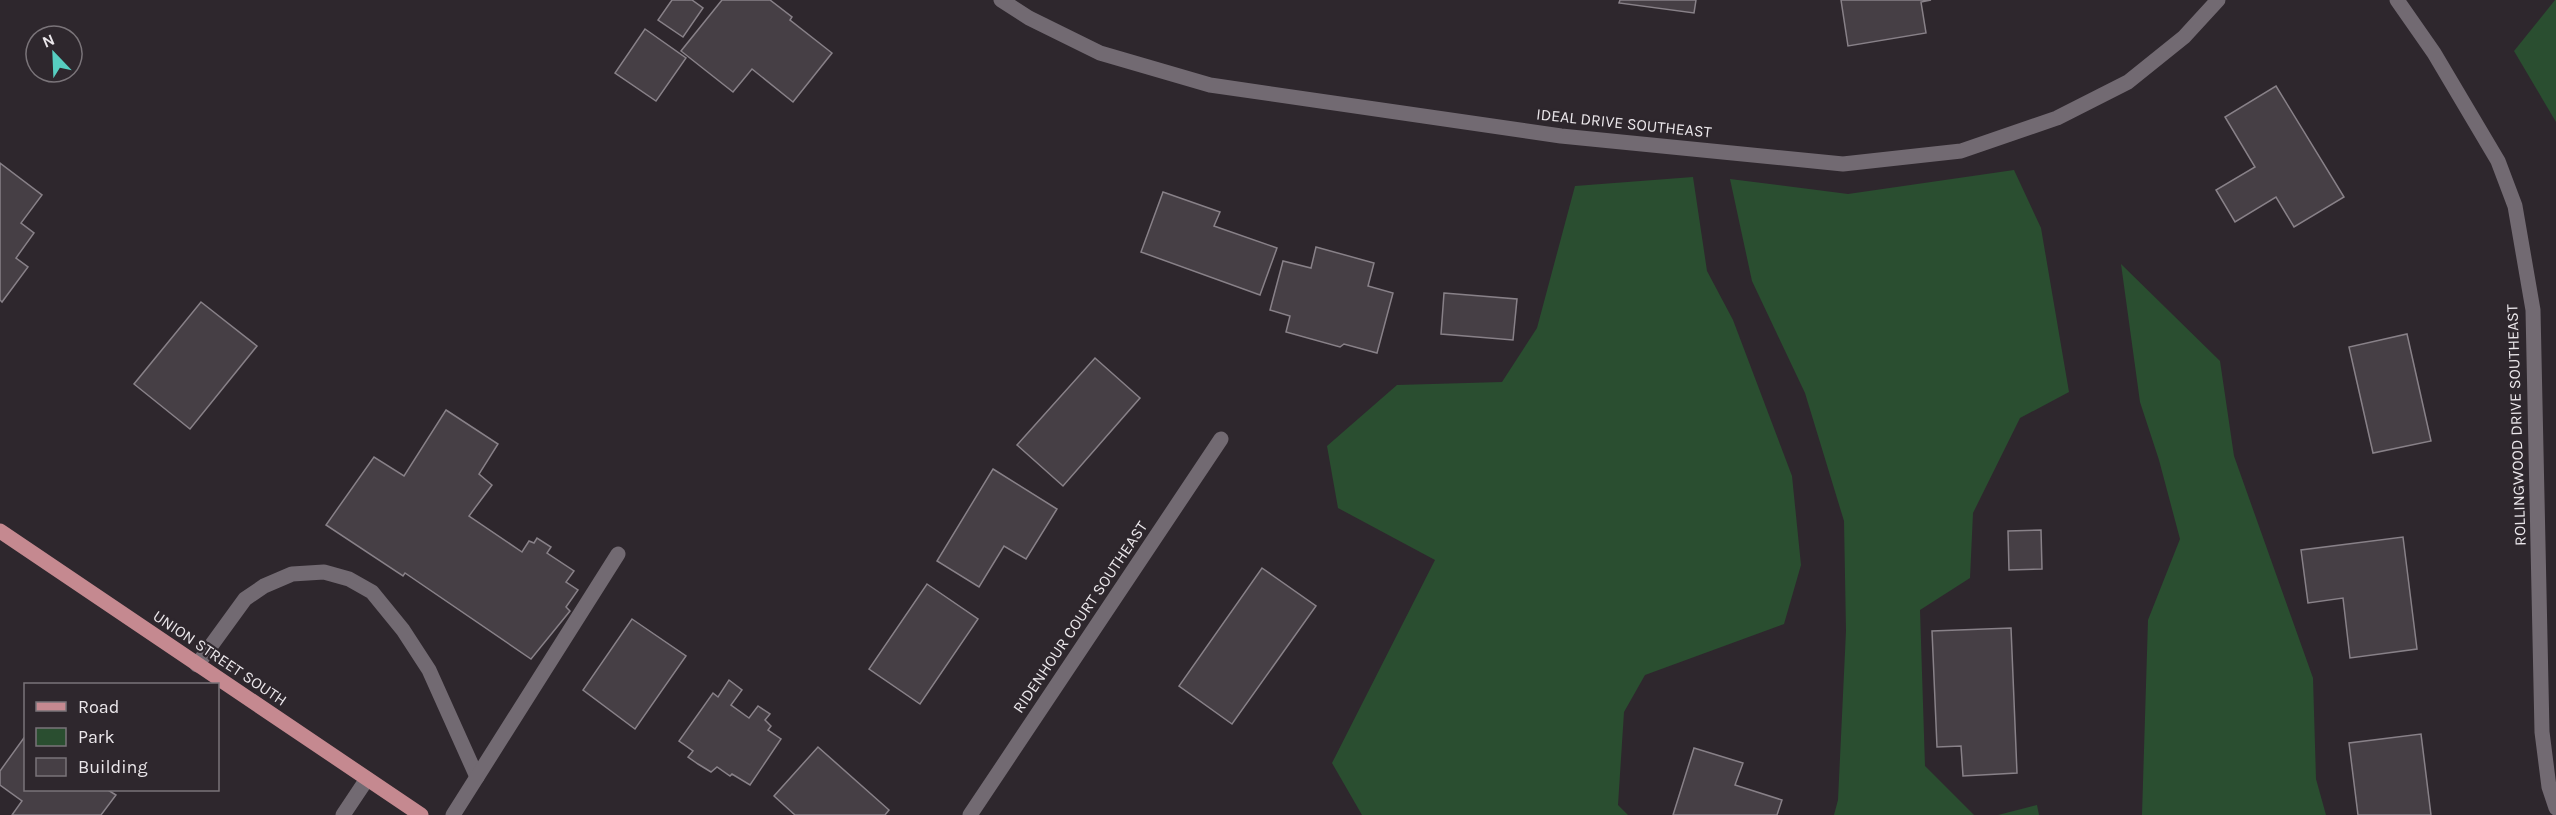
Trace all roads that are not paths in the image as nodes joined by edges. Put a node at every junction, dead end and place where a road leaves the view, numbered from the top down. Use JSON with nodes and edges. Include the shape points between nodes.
{"nodes":[{"id":1,"x":1001,"y":0,"type":"edge"},
{"id":2,"x":2217,"y":0,"type":"edge"},
{"id":3,"x":2397,"y":0,"type":"edge"},
{"id":4,"x":1221,"y":439,"type":"dead end"},
{"id":5,"x":0,"y":531,"type":"edge"},
{"id":6,"x":618,"y":554,"type":"dead end"},
{"id":7,"x":197,"y":664,"type":"junction"},
{"id":8,"x":477,"y":777,"type":"junction"},
{"id":9,"x":367,"y":779,"type":"junction"},
{"id":10,"x":2556,"y":808,"type":"edge"},
{"id":11,"x":343,"y":815,"type":"edge"},
{"id":12,"x":421,"y":815,"type":"edge"},
{"id":13,"x":453,"y":815,"type":"edge"},
{"id":14,"x":970,"y":815,"type":"edge"}],
"edges":[{"from":1,"to":2,"type":"street","name":"IDEAL DRIVE SOUTHEAST","via":[[1100,53],[1209,85],[1561,136],[1843,164],[1961,151],[2057,118],[2128,82],[2184,37]]},
{"from":3,"to":10,"type":"street","name":"ROLLINGWOOD DRIVE SOUTHEAST","via":[[2434,53],[2498,161],[2515,206],[2533,310],[2542,732],[2549,787]]},
{"from":4,"to":14,"type":"street","name":"RIDENHOUR COURT SOUTHEAST"},
{"from":5,"to":7,"type":"main road","name":"UNION STREET SOUTH"},
{"from":6,"to":8,"type":"street"},
{"from":7,"to":8,"type":"street","via":[[245,599],[264,586],[292,574],[324,572],[349,579],[372,592],[429,670]]},
{"from":7,"to":9,"type":"main road","name":"UNION STREET SOUTH"},
{"from":8,"to":13,"type":"street"},
{"from":9,"to":11,"type":"street"},
{"from":9,"to":12,"type":"main road","name":"UNION STREET SOUTH"}]}
